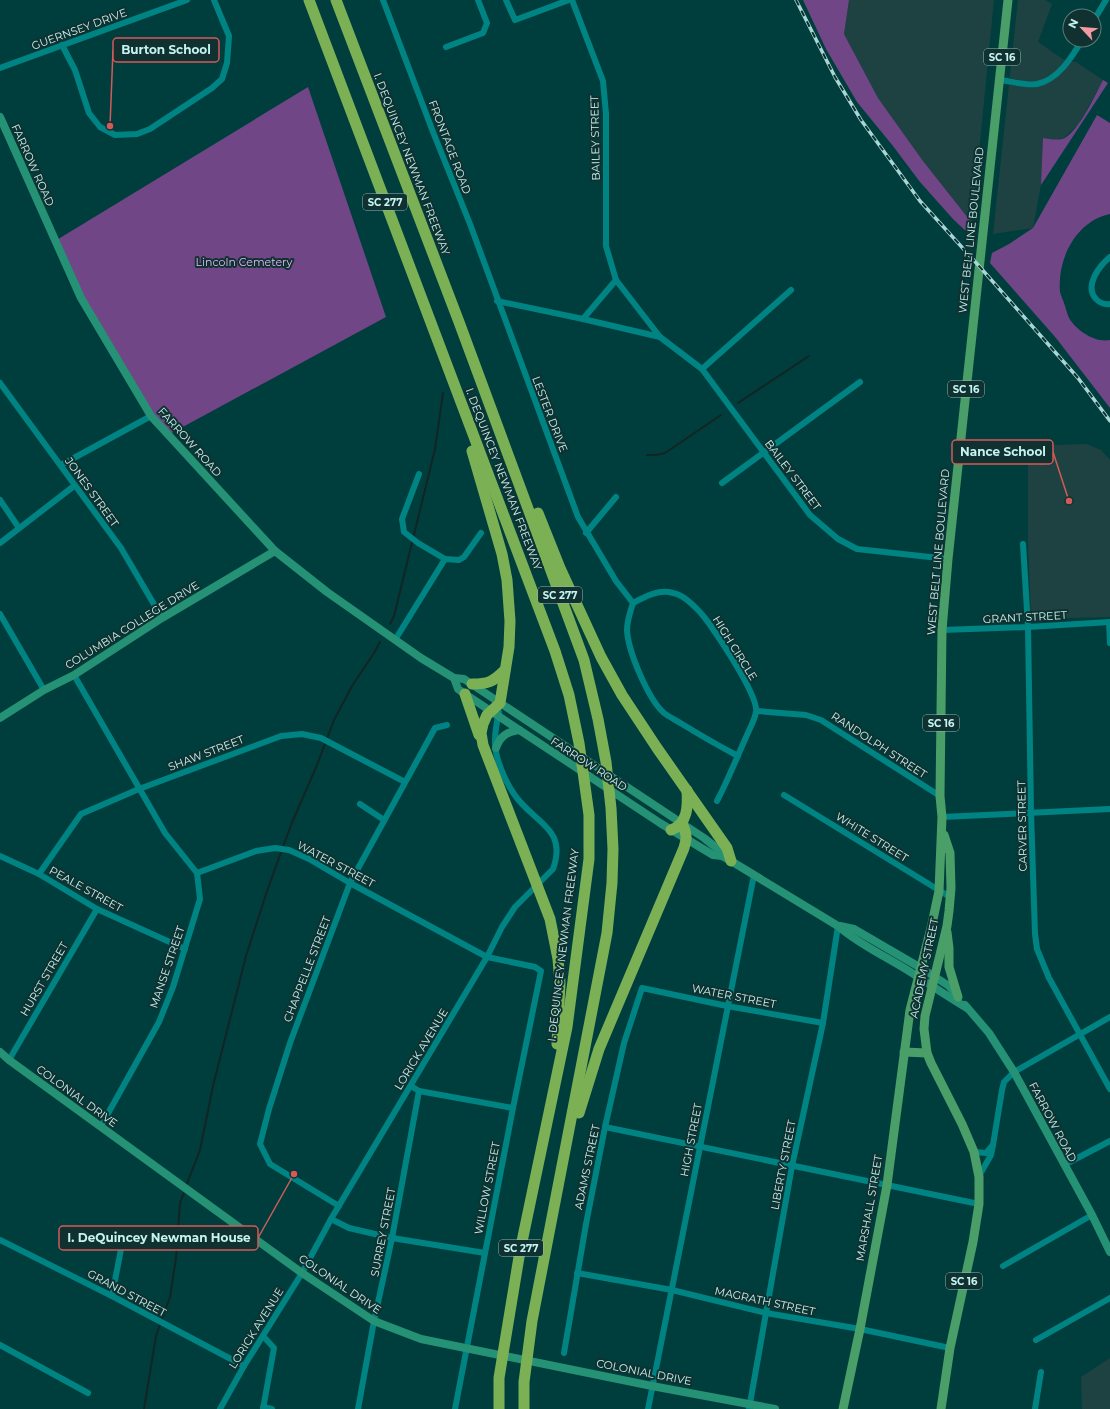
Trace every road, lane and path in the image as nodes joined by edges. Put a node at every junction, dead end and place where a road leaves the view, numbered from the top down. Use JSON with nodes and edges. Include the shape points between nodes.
{"nodes":[{"id":1,"x":187,"y":0,"type":"edge"},
{"id":2,"x":214,"y":0,"type":"edge"},
{"id":3,"x":309,"y":0,"type":"edge"},
{"id":4,"x":336,"y":0,"type":"edge"},
{"id":5,"x":383,"y":0,"type":"edge"},
{"id":6,"x":478,"y":0,"type":"edge"},
{"id":7,"x":506,"y":0,"type":"edge"},
{"id":8,"x":570,"y":0,"type":"edge"},
{"id":9,"x":1008,"y":0,"type":"edge"},
{"id":10,"x":62,"y":45,"type":"junction"},
{"id":11,"x":446,"y":47,"type":"dead end"},
{"id":12,"x":1077,"y":48,"type":"edge"},
{"id":13,"x":0,"y":68,"type":"edge"},
{"id":14,"x":1000,"y":80,"type":"junction"},
{"id":15,"x":0,"y":117,"type":"edge"},
{"id":16,"x":3,"y":131,"type":"edge"},
{"id":17,"x":1110,"y":257,"type":"edge"},
{"id":18,"x":616,"y":280,"type":"junction"},
{"id":19,"x":791,"y":290,"type":"dead end"},
{"id":20,"x":497,"y":302,"type":"junction"},
{"id":21,"x":1110,"y":304,"type":"edge"},
{"id":22,"x":583,"y":319,"type":"junction"},
{"id":23,"x":660,"y":337,"type":"junction"},
{"id":24,"x":702,"y":369,"type":"junction"},
{"id":25,"x":0,"y":382,"type":"edge"},
{"id":26,"x":860,"y":382,"type":"dead end"},
{"id":27,"x":461,"y":404,"type":"junction"},
{"id":28,"x":493,"y":413,"type":"junction"},
{"id":29,"x":151,"y":416,"type":"junction"},
{"id":30,"x":764,"y":454,"type":"junction"},
{"id":31,"x":60,"y":465,"type":"junction"},
{"id":32,"x":419,"y":474,"type":"dead end"},
{"id":33,"x":722,"y":484,"type":"dead end"},
{"id":34,"x":74,"y":486,"type":"junction"},
{"id":35,"x":616,"y":497,"type":"dead end"},
{"id":36,"x":0,"y":500,"type":"edge"},
{"id":37,"x":19,"y":528,"type":"junction"},
{"id":38,"x":481,"y":533,"type":"dead end"},
{"id":39,"x":586,"y":533,"type":"junction"},
{"id":40,"x":0,"y":543,"type":"edge"},
{"id":41,"x":1023,"y":544,"type":"dead end"},
{"id":42,"x":275,"y":551,"type":"junction"},
{"id":43,"x":445,"y":559,"type":"junction"},
{"id":44,"x":948,"y":559,"type":"junction"},
{"id":45,"x":633,"y":603,"type":"junction"},
{"id":46,"x":0,"y":614,"type":"edge"},
{"id":47,"x":162,"y":618,"type":"junction"},
{"id":48,"x":1110,"y":622,"type":"edge"},
{"id":49,"x":1028,"y":627,"type":"junction"},
{"id":50,"x":942,"y":630,"type":"junction"},
{"id":51,"x":395,"y":640,"type":"junction"},
{"id":52,"x":1110,"y":643,"type":"edge"},
{"id":53,"x":504,"y":670,"type":"junction"},
{"id":54,"x":74,"y":675,"type":"junction"},
{"id":55,"x":454,"y":678,"type":"junction"},
{"id":56,"x":472,"y":684,"type":"junction"},
{"id":57,"x":44,"y":690,"type":"junction"},
{"id":58,"x":465,"y":694,"type":"junction"},
{"id":59,"x":500,"y":703,"type":"junction"},
{"id":60,"x":757,"y":711,"type":"junction"},
{"id":61,"x":495,"y":714,"type":"junction"},
{"id":62,"x":0,"y":718,"type":"edge"},
{"id":63,"x":447,"y":725,"type":"dead end"},
{"id":64,"x":519,"y":730,"type":"junction"},
{"id":65,"x":483,"y":746,"type":"junction"},
{"id":66,"x":496,"y":748,"type":"junction"},
{"id":67,"x":738,"y":756,"type":"junction"},
{"id":68,"x":405,"y":782,"type":"junction"},
{"id":69,"x":139,"y":789,"type":"junction"},
{"id":70,"x":687,"y":790,"type":"junction"},
{"id":71,"x":784,"y":795,"type":"dead end"},
{"id":72,"x":940,"y":796,"type":"junction"},
{"id":73,"x":717,"y":801,"type":"dead end"},
{"id":74,"x":360,"y":804,"type":"dead end"},
{"id":75,"x":1110,"y":809,"type":"edge"},
{"id":76,"x":1031,"y":812,"type":"junction"},
{"id":77,"x":942,"y":817,"type":"junction"},
{"id":78,"x":384,"y":820,"type":"junction"},
{"id":79,"x":682,"y":824,"type":"junction"},
{"id":80,"x":942,"y":828,"type":"junction"},
{"id":81,"x":671,"y":830,"type":"junction"},
{"id":82,"x":687,"y":839,"type":"junction"},
{"id":83,"x":0,"y":856,"type":"edge"},
{"id":84,"x":726,"y":858,"type":"junction"},
{"id":85,"x":197,"y":873,"type":"junction"},
{"id":86,"x":39,"y":874,"type":"junction"},
{"id":87,"x":754,"y":875,"type":"junction"},
{"id":88,"x":350,"y":883,"type":"junction"},
{"id":89,"x":537,"y":885,"type":"junction"},
{"id":90,"x":939,"y":891,"type":"junction"},
{"id":91,"x":950,"y":897,"type":"junction"},
{"id":92,"x":97,"y":909,"type":"junction"},
{"id":93,"x":838,"y":926,"type":"junction"},
{"id":94,"x":947,"y":926,"type":"junction"},
{"id":95,"x":184,"y":949,"type":"junction"},
{"id":96,"x":488,"y":957,"type":"junction"},
{"id":97,"x":541,"y":971,"type":"joint"},
{"id":98,"x":920,"y":972,"type":"junction"},
{"id":99,"x":934,"y":976,"type":"junction"},
{"id":100,"x":932,"y":987,"type":"junction"},
{"id":101,"x":642,"y":988,"type":"joint"},
{"id":102,"x":958,"y":997,"type":"junction"},
{"id":103,"x":727,"y":1006,"type":"junction"},
{"id":104,"x":967,"y":1008,"type":"junction"},
{"id":105,"x":910,"y":1010,"type":"joint"},
{"id":106,"x":1110,"y":1017,"type":"edge"},
{"id":107,"x":823,"y":1023,"type":"junction"},
{"id":108,"x":1080,"y":1034,"type":"junction"},
{"id":109,"x":0,"y":1052,"type":"edge"},
{"id":110,"x":904,"y":1052,"type":"junction"},
{"id":111,"x":927,"y":1053,"type":"junction"},
{"id":112,"x":9,"y":1060,"type":"junction"},
{"id":113,"x":1014,"y":1072,"type":"junction"},
{"id":114,"x":411,"y":1086,"type":"junction"},
{"id":115,"x":554,"y":1089,"type":"junction"},
{"id":116,"x":1110,"y":1089,"type":"edge"},
{"id":117,"x":419,"y":1091,"type":"junction"},
{"id":118,"x":513,"y":1108,"type":"junction"},
{"id":119,"x":101,"y":1126,"type":"junction"},
{"id":120,"x":605,"y":1127,"type":"junction"},
{"id":121,"x":1110,"y":1141,"type":"edge"},
{"id":122,"x":992,"y":1145,"type":"junction"},
{"id":123,"x":700,"y":1146,"type":"junction"},
{"id":124,"x":974,"y":1152,"type":"junction"},
{"id":125,"x":1064,"y":1165,"type":"junction"},
{"id":126,"x":792,"y":1166,"type":"junction"},
{"id":127,"x":979,"y":1177,"type":"junction"},
{"id":128,"x":887,"y":1185,"type":"junction"},
{"id":129,"x":980,"y":1204,"type":"junction"},
{"id":130,"x":339,"y":1206,"type":"junction"},
{"id":131,"x":1092,"y":1215,"type":"junction"},
{"id":132,"x":552,"y":1218,"type":"junction"},
{"id":133,"x":331,"y":1219,"type":"junction"},
{"id":134,"x":392,"y":1238,"type":"junction"},
{"id":135,"x":2,"y":1241,"type":"edge"},
{"id":136,"x":0,"y":1248,"type":"edge"},
{"id":137,"x":121,"y":1249,"type":"dead end"},
{"id":138,"x":1110,"y":1252,"type":"edge"},
{"id":139,"x":486,"y":1253,"type":"junction"},
{"id":140,"x":1003,"y":1266,"type":"dead end"},
{"id":141,"x":302,"y":1273,"type":"junction"},
{"id":142,"x":577,"y":1273,"type":"junction"},
{"id":143,"x":672,"y":1290,"type":"junction"},
{"id":144,"x":112,"y":1296,"type":"junction"},
{"id":145,"x":1110,"y":1298,"type":"edge"},
{"id":146,"x":766,"y":1313,"type":"junction"},
{"id":147,"x":374,"y":1321,"type":"junction"},
{"id":148,"x":860,"y":1329,"type":"junction"},
{"id":149,"x":262,"y":1336,"type":"junction"},
{"id":150,"x":1036,"y":1340,"type":"dead end"},
{"id":151,"x":0,"y":1345,"type":"edge"},
{"id":152,"x":467,"y":1348,"type":"junction"},
{"id":153,"x":950,"y":1348,"type":"junction"},
{"id":154,"x":564,"y":1353,"type":"dead end"},
{"id":155,"x":244,"y":1366,"type":"junction"},
{"id":156,"x":1041,"y":1372,"type":"dead end"},
{"id":157,"x":652,"y":1386,"type":"junction"},
{"id":158,"x":88,"y":1393,"type":"dead end"},
{"id":159,"x":750,"y":1407,"type":"edge"},
{"id":160,"x":263,"y":1408,"type":"edge"},
{"id":161,"x":220,"y":1409,"type":"edge"},
{"id":162,"x":272,"y":1409,"type":"edge"},
{"id":163,"x":358,"y":1409,"type":"edge"},
{"id":164,"x":456,"y":1409,"type":"edge"},
{"id":165,"x":499,"y":1409,"type":"edge"},
{"id":166,"x":524,"y":1409,"type":"edge"},
{"id":167,"x":648,"y":1409,"type":"edge"},
{"id":168,"x":775,"y":1409,"type":"edge"},
{"id":169,"x":842,"y":1409,"type":"edge"},
{"id":170,"x":941,"y":1409,"type":"edge"},
{"id":171,"x":1034,"y":1409,"type":"edge"}],
"edges":[{"from":1,"to":10,"type":"street","name":"GUERNSEY DRIVE"},
{"from":2,"to":10,"type":"street","via":[[229,36],[227,63],[222,79],[150,129],[137,134],[115,135],[100,127],[89,113],[75,70]]},
{"from":3,"to":27,"type":"highway","name":"I. DEQUINCEY NEWMAN FREEWAY","number":"SC 277"},
{"from":4,"to":28,"type":"highway","name":"I. DEQUINCEY NEWMAN FREEWAY","number":"SC 277"},
{"from":5,"to":20,"type":"street","name":"FRONTAGE ROAD","via":[[470,224]]},
{"from":6,"to":11,"type":"street","via":[[487,23],[483,33]]},
{"from":7,"to":8,"type":"street","via":[[515,20]]},
{"from":8,"to":18,"type":"street","name":"BAILEY STREET","via":[[603,81],[606,114],[606,246]]},
{"from":9,"to":14,"type":"main road","name":"WEST BELT LINE BOULEVARD","number":"SC 16"},
{"from":10,"to":13,"type":"street","name":"GUERNSEY DRIVE"},
{"from":12,"to":14,"type":"street","via":[[1070,60],[1049,80],[1036,85]]},
{"from":14,"to":44,"type":"main road","name":"WEST BELT LINE BOULEVARD","number":"SC 16"},
{"from":15,"to":16,"type":"main road","name":"FARROW ROAD"},
{"from":16,"to":29,"type":"main road","name":"FARROW ROAD","via":[[80,298]]},
{"from":17,"to":21,"type":"street","via":[[1099,269],[1092,288],[1093,296],[1098,302]]},
{"from":18,"to":22,"type":"street"},
{"from":18,"to":23,"type":"street","name":"BAILEY STREET"},
{"from":19,"to":24,"type":"street"},
{"from":20,"to":22,"type":"street","name":"BAILEY STREET"},
{"from":20,"to":39,"type":"street","name":"LESTER DRIVE","via":[[578,518]]},
{"from":22,"to":23,"type":"street","name":"BAILEY STREET"},
{"from":23,"to":24,"type":"street","name":"BAILEY STREET"},
{"from":24,"to":30,"type":"street","name":"BAILEY STREET"},
{"from":25,"to":31,"type":"street","name":"JONES STREET"},
{"from":26,"to":30,"type":"street"},
{"from":27,"to":53,"type":"highway","via":[[507,580],[510,621],[509,647]]},
{"from":27,"to":115,"type":"highway","name":"I. DEQUINCEY NEWMAN FREEWAY","number":"SC 277","via":[[555,651],[569,695],[589,815],[589,859],[567,1027]]},
{"from":28,"to":70,"type":"highway","via":[[512,449],[560,568],[601,657],[622,695]]},
{"from":28,"to":132,"type":"highway","name":"I. DEQUINCEY NEWMAN FREEWAY","number":"SC 277","via":[[584,660],[606,762],[611,808],[612,883],[607,932]]},
{"from":29,"to":31,"type":"street"},
{"from":29,"to":42,"type":"main road","name":"FARROW ROAD"},
{"from":30,"to":33,"type":"street"},
{"from":30,"to":44,"type":"street","name":"BAILEY STREET","via":[[810,515],[838,539],[857,549]]},
{"from":31,"to":34,"type":"street","name":"JONES STREET"},
{"from":32,"to":43,"type":"street","via":[[402,519],[404,532]]},
{"from":34,"to":37,"type":"street"},
{"from":34,"to":47,"type":"street","name":"JONES STREET","via":[[121,548]]},
{"from":35,"to":39,"type":"street"},
{"from":36,"to":37,"type":"street"},
{"from":37,"to":40,"type":"street"},
{"from":38,"to":43,"type":"street","via":[[464,556],[458,560]]},
{"from":39,"to":45,"type":"street"},
{"from":41,"to":49,"type":"street","name":"CARVER STREET"},
{"from":42,"to":47,"type":"main road","name":"COLUMBIA COLLEGE DRIVE"},
{"from":42,"to":51,"type":"main road","name":"FARROW ROAD"},
{"from":43,"to":51,"type":"street"},
{"from":44,"to":50,"type":"main road","name":"WEST BELT LINE BOULEVARD","number":"SC 16"},
{"from":45,"to":60,"type":"street","name":"HIGH CIRCLE","via":[[655,592],[672,592],[682,596],[699,611],[734,661]]},
{"from":45,"to":67,"type":"street","via":[[627,629],[629,642],[636,665],[651,695],[664,712]]},
{"from":46,"to":57,"type":"street"},
{"from":47,"to":54,"type":"main road","name":"COLUMBIA COLLEGE DRIVE"},
{"from":48,"to":49,"type":"street","name":"GRANT STREET"},
{"from":48,"to":52,"type":"street"},
{"from":49,"to":50,"type":"street","name":"GRANT STREET"},
{"from":49,"to":76,"type":"street","name":"CARVER STREET"},
{"from":50,"to":72,"type":"main road","name":"WEST BELT LINE BOULEVARD","number":"SC 16"},
{"from":51,"to":55,"type":"main road","name":"FARROW ROAD"},
{"from":53,"to":56,"type":"highway","via":[[491,682]]},
{"from":53,"to":59,"type":"highway"},
{"from":54,"to":57,"type":"main road","name":"COLUMBIA COLLEGE DRIVE"},
{"from":54,"to":69,"type":"street"},
{"from":55,"to":56,"type":"main road","name":"FARROW ROAD","via":[[464,679]]},
{"from":55,"to":58,"type":"main road","name":"FARROW ROAD","via":[[458,689]]},
{"from":56,"to":59,"type":"main road","name":"FARROW ROAD"},
{"from":57,"to":62,"type":"main road","name":"COLUMBIA COLLEGE DRIVE"},
{"from":58,"to":61,"type":"main road","name":"FARROW ROAD"},
{"from":58,"to":65,"type":"highway"},
{"from":59,"to":61,"type":"highway"},
{"from":59,"to":79,"type":"main road","name":"FARROW ROAD"},
{"from":60,"to":67,"type":"street"},
{"from":60,"to":72,"type":"street","name":"RANDOLPH STREET","via":[[806,715],[821,720]]},
{"from":61,"to":64,"type":"main road","name":"FARROW ROAD"},
{"from":61,"to":65,"type":"highway","via":[[487,715],[483,724]]},
{"from":61,"to":66,"type":"street","name":"LORICK AVENUE"},
{"from":63,"to":68,"type":"street","name":"CHAPPELLE STREET","via":[[435,728]]},
{"from":64,"to":66,"type":"main road","via":[[502,736]]},
{"from":64,"to":81,"type":"main road","name":"FARROW ROAD"},
{"from":65,"to":89,"type":"highway"},
{"from":66,"to":89,"type":"street","name":"LORICK AVENUE","via":[[505,779],[514,794],[551,830],[555,838],[557,849],[553,869]]},
{"from":67,"to":73,"type":"street"},
{"from":68,"to":69,"type":"street","name":"SHAW STREET","via":[[321,738],[302,734],[281,736]]},
{"from":68,"to":78,"type":"street","name":"CHAPPELLE STREET"},
{"from":69,"to":85,"type":"street","via":[[165,833]]},
{"from":69,"to":86,"type":"street","name":"SHAW STREET","via":[[81,814]]},
{"from":70,"to":79,"type":"highway","via":[[688,804]]},
{"from":70,"to":84,"type":"highway","via":[[727,848]]},
{"from":71,"to":90,"type":"street","name":"WHITE STREET"},
{"from":72,"to":77,"type":"main road","name":"WEST BELT LINE BOULEVARD","number":"SC 16"},
{"from":74,"to":78,"type":"street"},
{"from":75,"to":76,"type":"street"},
{"from":76,"to":77,"type":"street"},
{"from":76,"to":108,"type":"street","name":"CARVER STREET","via":[[1035,934],[1038,949],[1049,978]]},
{"from":77,"to":80,"type":"main road","name":"WEST BELT LINE BOULEVARD","number":"SC 16"},
{"from":78,"to":88,"type":"street","name":"CHAPPELLE STREET"},
{"from":79,"to":81,"type":"highway"},
{"from":79,"to":82,"type":"highway"},
{"from":79,"to":84,"type":"main road","name":"FARROW ROAD","via":[[718,849]]},
{"from":80,"to":90,"type":"main road","name":"WEST BELT LINE BOULEVARD","number":"SC 16"},
{"from":80,"to":91,"type":"main road","name":"ACADEMY STREET","number":"SC 16","via":[[950,853]]},
{"from":81,"to":82,"type":"main road","name":"FARROW ROAD"},
{"from":82,"to":84,"type":"main road","name":"FARROW ROAD","via":[[713,855]]},
{"from":82,"to":132,"type":"highway","via":[[599,1049]]},
{"from":83,"to":86,"type":"street","name":"PEALE STREET"},
{"from":84,"to":87,"type":"main road","name":"FARROW ROAD"},
{"from":85,"to":88,"type":"street","name":"WATER STREET","via":[[256,851],[275,848],[289,850],[309,859]]},
{"from":85,"to":95,"type":"street","name":"MANSE STREET","via":[[200,899]]},
{"from":86,"to":92,"type":"street","name":"PEALE STREET"},
{"from":87,"to":93,"type":"main road","name":"FARROW ROAD"},
{"from":87,"to":103,"type":"street","name":"HIGH STREET"},
{"from":88,"to":96,"type":"street","name":"WATER STREET"},
{"from":88,"to":130,"type":"street","name":"CHAPPELLE STREET","via":[[290,1043],[260,1144],[270,1164]]},
{"from":89,"to":96,"type":"street","name":"LORICK AVENUE","via":[[515,907]]},
{"from":89,"to":115,"type":"highway","via":[[550,919],[558,958],[560,1004]]},
{"from":90,"to":91,"type":"street","name":"WHITE STREET"},
{"from":90,"to":98,"type":"main road","name":"WEST BELT LINE BOULEVARD","number":"SC 16"},
{"from":91,"to":94,"type":"main road","name":"ACADEMY STREET","number":"SC 16"},
{"from":92,"to":95,"type":"street","name":"PEALE STREET"},
{"from":92,"to":112,"type":"street","name":"HURST STREET"},
{"from":93,"to":98,"type":"main road","name":"FARROW ROAD","via":[[854,929]]},
{"from":93,"to":107,"type":"street","name":"LIBERTY STREET"},
{"from":94,"to":99,"type":"main road","name":"ACADEMY STREET","number":"SC 16"},
{"from":94,"to":102,"type":"main road","via":[[949,967]]},
{"from":95,"to":119,"type":"street","name":"MANSE STREET","via":[[159,1022]]},
{"from":96,"to":97,"type":"street","name":"WATER STREET","via":[[535,967]]},
{"from":96,"to":114,"type":"street","name":"LORICK AVENUE"},
{"from":97,"to":118,"type":"street","name":"WILLOW STREET"},
{"from":98,"to":99,"type":"main road","name":"FARROW ROAD"},
{"from":98,"to":100,"type":"main road","name":"FARROW ROAD"},
{"from":98,"to":105,"type":"main road","name":"WEST BELT LINE BOULEVARD","number":"SC 16"},
{"from":99,"to":100,"type":"main road","name":"ACADEMY STREET","number":"SC 16"},
{"from":99,"to":102,"type":"main road","name":"FARROW ROAD","via":[[950,986]]},
{"from":100,"to":104,"type":"main road","name":"FARROW ROAD"},
{"from":100,"to":111,"type":"main road","name":"ACADEMY STREET","number":"SC 16","via":[[924,1029]]},
{"from":101,"to":103,"type":"street","name":"WATER STREET"},
{"from":101,"to":120,"type":"street","name":"ADAMS STREET","via":[[624,1044]]},
{"from":102,"to":104,"type":"main road","name":"FARROW ROAD"},
{"from":103,"to":107,"type":"street","name":"WATER STREET"},
{"from":103,"to":123,"type":"street","name":"HIGH STREET"},
{"from":104,"to":113,"type":"main road","name":"FARROW ROAD","via":[[989,1033]]},
{"from":105,"to":110,"type":"main road","name":"MARSHALL STREET","number":"SC 16"},
{"from":106,"to":108,"type":"street"},
{"from":107,"to":126,"type":"street","name":"LIBERTY STREET"},
{"from":108,"to":113,"type":"street"},
{"from":108,"to":116,"type":"street","name":"CARVER STREET"},
{"from":109,"to":112,"type":"main road","name":"COLONIAL DRIVE"},
{"from":110,"to":111,"type":"main road"},
{"from":110,"to":128,"type":"main road","name":"MARSHALL STREET","number":"SC 16"},
{"from":111,"to":124,"type":"main road","name":"ACADEMY STREET","number":"SC 16"},
{"from":112,"to":119,"type":"main road","name":"COLONIAL DRIVE"},
{"from":113,"to":122,"type":"street","via":[[1004,1082]]},
{"from":113,"to":125,"type":"main road","name":"FARROW ROAD"},
{"from":114,"to":117,"type":"street"},
{"from":114,"to":130,"type":"street","name":"LORICK AVENUE"},
{"from":115,"to":165,"type":"highway","name":"I. DEQUINCEY NEWMAN FREEWAY","number":"SC 277","via":[[520,1251],[499,1378]]},
{"from":117,"to":118,"type":"street"},
{"from":117,"to":134,"type":"street","name":"SURREY STREET"},
{"from":118,"to":139,"type":"street","name":"WILLOW STREET"},
{"from":119,"to":141,"type":"main road","name":"COLONIAL DRIVE"},
{"from":120,"to":123,"type":"street"},
{"from":120,"to":142,"type":"street","name":"ADAMS STREET"},
{"from":121,"to":125,"type":"street"},
{"from":122,"to":124,"type":"street","via":[[986,1152]]},
{"from":122,"to":127,"type":"street","via":[[991,1155]]},
{"from":123,"to":126,"type":"street"},
{"from":123,"to":143,"type":"street","name":"HIGH STREET"},
{"from":124,"to":127,"type":"main road","name":"ACADEMY STREET","number":"SC 16"},
{"from":125,"to":131,"type":"main road","name":"FARROW ROAD"},
{"from":126,"to":128,"type":"street"},
{"from":126,"to":146,"type":"street","name":"LIBERTY STREET"},
{"from":127,"to":129,"type":"main road","name":"ACADEMY STREET","number":"SC 16"},
{"from":128,"to":129,"type":"street"},
{"from":128,"to":148,"type":"main road","name":"MARSHALL STREET","number":"SC 16"},
{"from":129,"to":153,"type":"main road","name":"ACADEMY STREET","number":"SC 16"},
{"from":130,"to":133,"type":"street","name":"LORICK AVENUE"},
{"from":131,"to":138,"type":"main road","name":"FARROW ROAD"},
{"from":131,"to":140,"type":"street"},
{"from":132,"to":166,"type":"highway","name":"I. DEQUINCEY NEWMAN FREEWAY","number":"SC 277","via":[[532,1321],[524,1382]]},
{"from":133,"to":134,"type":"street","via":[[349,1228]]},
{"from":133,"to":141,"type":"street","name":"LORICK AVENUE"},
{"from":134,"to":139,"type":"street"},
{"from":134,"to":147,"type":"street","name":"SURREY STREET"},
{"from":135,"to":136,"type":"street"},
{"from":135,"to":144,"type":"street","name":"GRAND STREET"},
{"from":137,"to":144,"type":"street"},
{"from":139,"to":152,"type":"street","name":"WILLOW STREET"},
{"from":141,"to":147,"type":"main road","name":"COLONIAL DRIVE"},
{"from":141,"to":149,"type":"street","name":"LORICK AVENUE"},
{"from":142,"to":143,"type":"street","name":"MAGRATH STREET"},
{"from":142,"to":154,"type":"street","name":"ADAMS STREET"},
{"from":143,"to":146,"type":"street","name":"MAGRATH STREET"},
{"from":143,"to":157,"type":"street","name":"HIGH STREET"},
{"from":144,"to":155,"type":"street","name":"GRAND STREET"},
{"from":145,"to":150,"type":"street"},
{"from":146,"to":148,"type":"street","name":"MAGRATH STREET"},
{"from":146,"to":159,"type":"street","name":"LIBERTY STREET"},
{"from":147,"to":152,"type":"main road","name":"COLONIAL DRIVE","via":[[421,1339]]},
{"from":147,"to":163,"type":"street","name":"SURREY STREET"},
{"from":148,"to":153,"type":"street","name":"MAGRATH STREET"},
{"from":148,"to":169,"type":"main road","name":"MARSHALL STREET","number":"SC 16"},
{"from":149,"to":155,"type":"street","name":"LORICK AVENUE"},
{"from":149,"to":160,"type":"street","via":[[274,1348]]},
{"from":151,"to":158,"type":"street"},
{"from":152,"to":157,"type":"main road","name":"COLONIAL DRIVE"},
{"from":152,"to":164,"type":"street","name":"WILLOW STREET"},
{"from":153,"to":170,"type":"main road","name":"ACADEMY STREET","number":"SC 16"},
{"from":155,"to":161,"type":"street","name":"LORICK AVENUE"},
{"from":156,"to":171,"type":"street"},
{"from":157,"to":159,"type":"main road","name":"COLONIAL DRIVE"},
{"from":157,"to":167,"type":"street","name":"HIGH STREET"},
{"from":159,"to":168,"type":"main road","name":"COLONIAL DRIVE"},
{"from":160,"to":162,"type":"street"}]}
